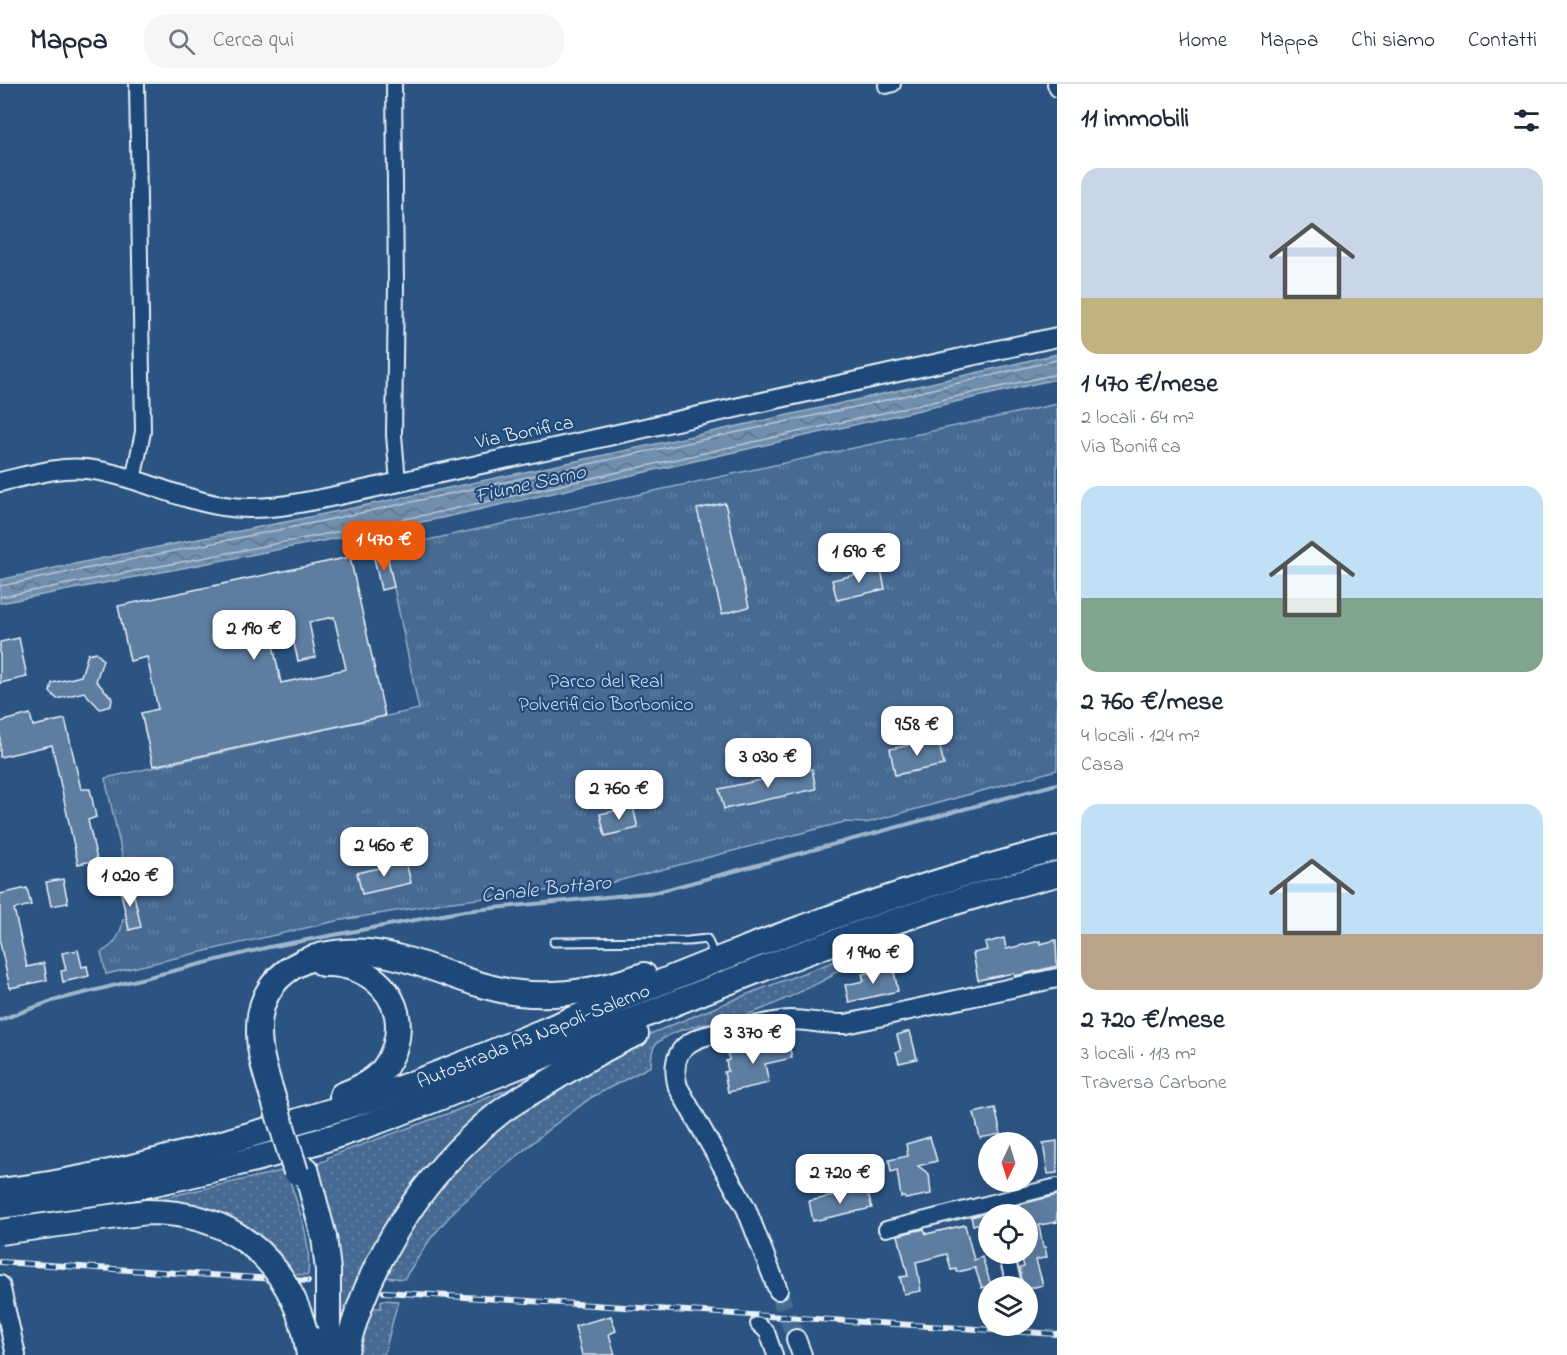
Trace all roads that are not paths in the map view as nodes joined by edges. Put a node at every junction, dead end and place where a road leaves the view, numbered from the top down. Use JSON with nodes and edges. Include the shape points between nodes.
{"nodes":[{"id":1,"x":137,"y":84,"type":"edge"},
{"id":2,"x":394,"y":84,"type":"edge"},
{"id":3,"x":886,"y":84,"type":"edge"},
{"id":4,"x":893,"y":84,"type":"edge"},
{"id":5,"x":1055,"y":84,"type":"edge"},
{"id":6,"x":1057,"y":89,"type":"edge"},
{"id":7,"x":1057,"y":337,"type":"edge"},
{"id":8,"x":133,"y":480,"type":"junction"},
{"id":9,"x":0,"y":482,"type":"edge"},
{"id":10,"x":398,"y":482,"type":"junction"},
{"id":11,"x":1057,"y":848,"type":"edge"},
{"id":12,"x":1057,"y":874,"type":"edge"},
{"id":13,"x":815,"y":923,"type":"junction"},
{"id":14,"x":554,"y":942,"type":"dead end"},
{"id":15,"x":711,"y":948,"type":"junction"},
{"id":16,"x":792,"y":957,"type":"junction"},
{"id":17,"x":1057,"y":978,"type":"edge"},
{"id":18,"x":281,"y":1106,"type":"junction"},
{"id":19,"x":301,"y":1170,"type":"junction"},
{"id":20,"x":36,"y":1186,"type":"junction"},
{"id":21,"x":1057,"y":1186,"type":"edge"},
{"id":22,"x":0,"y":1191,"type":"edge"},
{"id":23,"x":1006,"y":1204,"type":"edge"},
{"id":24,"x":0,"y":1210,"type":"edge"},
{"id":25,"x":978,"y":1211,"type":"edge"},
{"id":26,"x":886,"y":1229,"type":"dead end"},
{"id":27,"x":0,"y":1232,"type":"edge"},
{"id":28,"x":0,"y":1285,"type":"edge"},
{"id":29,"x":778,"y":1290,"type":"tunnel mouth"},
{"id":30,"x":758,"y":1324,"type":"dead end"},
{"id":31,"x":307,"y":1343,"type":"edge"},
{"id":32,"x":15,"y":1355,"type":"edge"},
{"id":33,"x":320,"y":1355,"type":"edge"},
{"id":34,"x":328,"y":1355,"type":"edge"},
{"id":35,"x":345,"y":1355,"type":"edge"},
{"id":36,"x":775,"y":1355,"type":"edge"}],
"edges":[{"from":1,"to":8,"type":"street","via":[[143,432]]},
{"from":2,"to":10,"type":"street","via":[[394,435]]},
{"from":3,"to":4,"type":"street"},
{"from":5,"to":6,"type":"street"},
{"from":7,"to":10,"type":"main road","name":"Via Bonifica"},
{"from":8,"to":9,"type":"main road","name":"Via Bonifica","via":[[67,469]]},
{"from":8,"to":10,"type":"main road","name":"Via Bonifica","via":[[197,501],[252,508]]},
{"from":11,"to":13,"type":"highway","name":"Autostrada A3 Napoli-Salerno","via":[[910,890]]},
{"from":12,"to":16,"type":"highway","name":"Autostrada A3 Napoli-Salerno","via":[[905,917]]},
{"from":13,"to":15,"type":"highway"},
{"from":13,"to":20,"type":"highway","name":"Autostrada A3 Napoli-Salerno","via":[[359,1103],[181,1155]]},
{"from":14,"to":15,"type":"lane","via":[[707,939]]},
{"from":15,"to":18,"type":"highway","via":[[626,981],[575,993],[550,994],[496,990],[378,953],[344,951],[304,960],[272,985],[261,1010],[261,1054]]},
{"from":16,"to":24,"type":"highway","name":"Autostrada A3 Napoli-Salerno","via":[[483,1081],[278,1154],[113,1193]]},
{"from":16,"to":35,"type":"highway","via":[[721,995],[621,1040],[517,1101],[478,1130],[427,1185],[389,1242],[362,1298]]},
{"from":17,"to":29,"type":"main road","via":[[846,1024],[792,1020],[754,1026],[699,1037],[681,1050],[674,1074],[678,1088],[746,1208]]},
{"from":18,"to":19,"type":"highway","bridge":true},
{"from":18,"to":20,"type":"highway","via":[[267,1029],[278,993],[293,977],[324,964],[341,964],[373,978],[384,988],[398,1021],[391,1057],[382,1072],[368,1083],[251,1124],[86,1167]]},
{"from":19,"to":33,"type":"highway","via":[[314,1239]]},
{"from":19,"to":34,"type":"highway","via":[[324,1238]]},
{"from":20,"to":22,"type":"highway","name":"Autostrada A3 Napoli-Salerno"},
{"from":21,"to":23,"type":"street"},
{"from":25,"to":26,"type":"street"},
{"from":27,"to":31,"type":"highway","bridge":true,"via":[[147,1212],[203,1219],[239,1235],[267,1259],[289,1290]]},
{"from":28,"to":32,"type":"main road"},
{"from":30,"to":36,"type":"street","via":[[767,1332]]}]}
